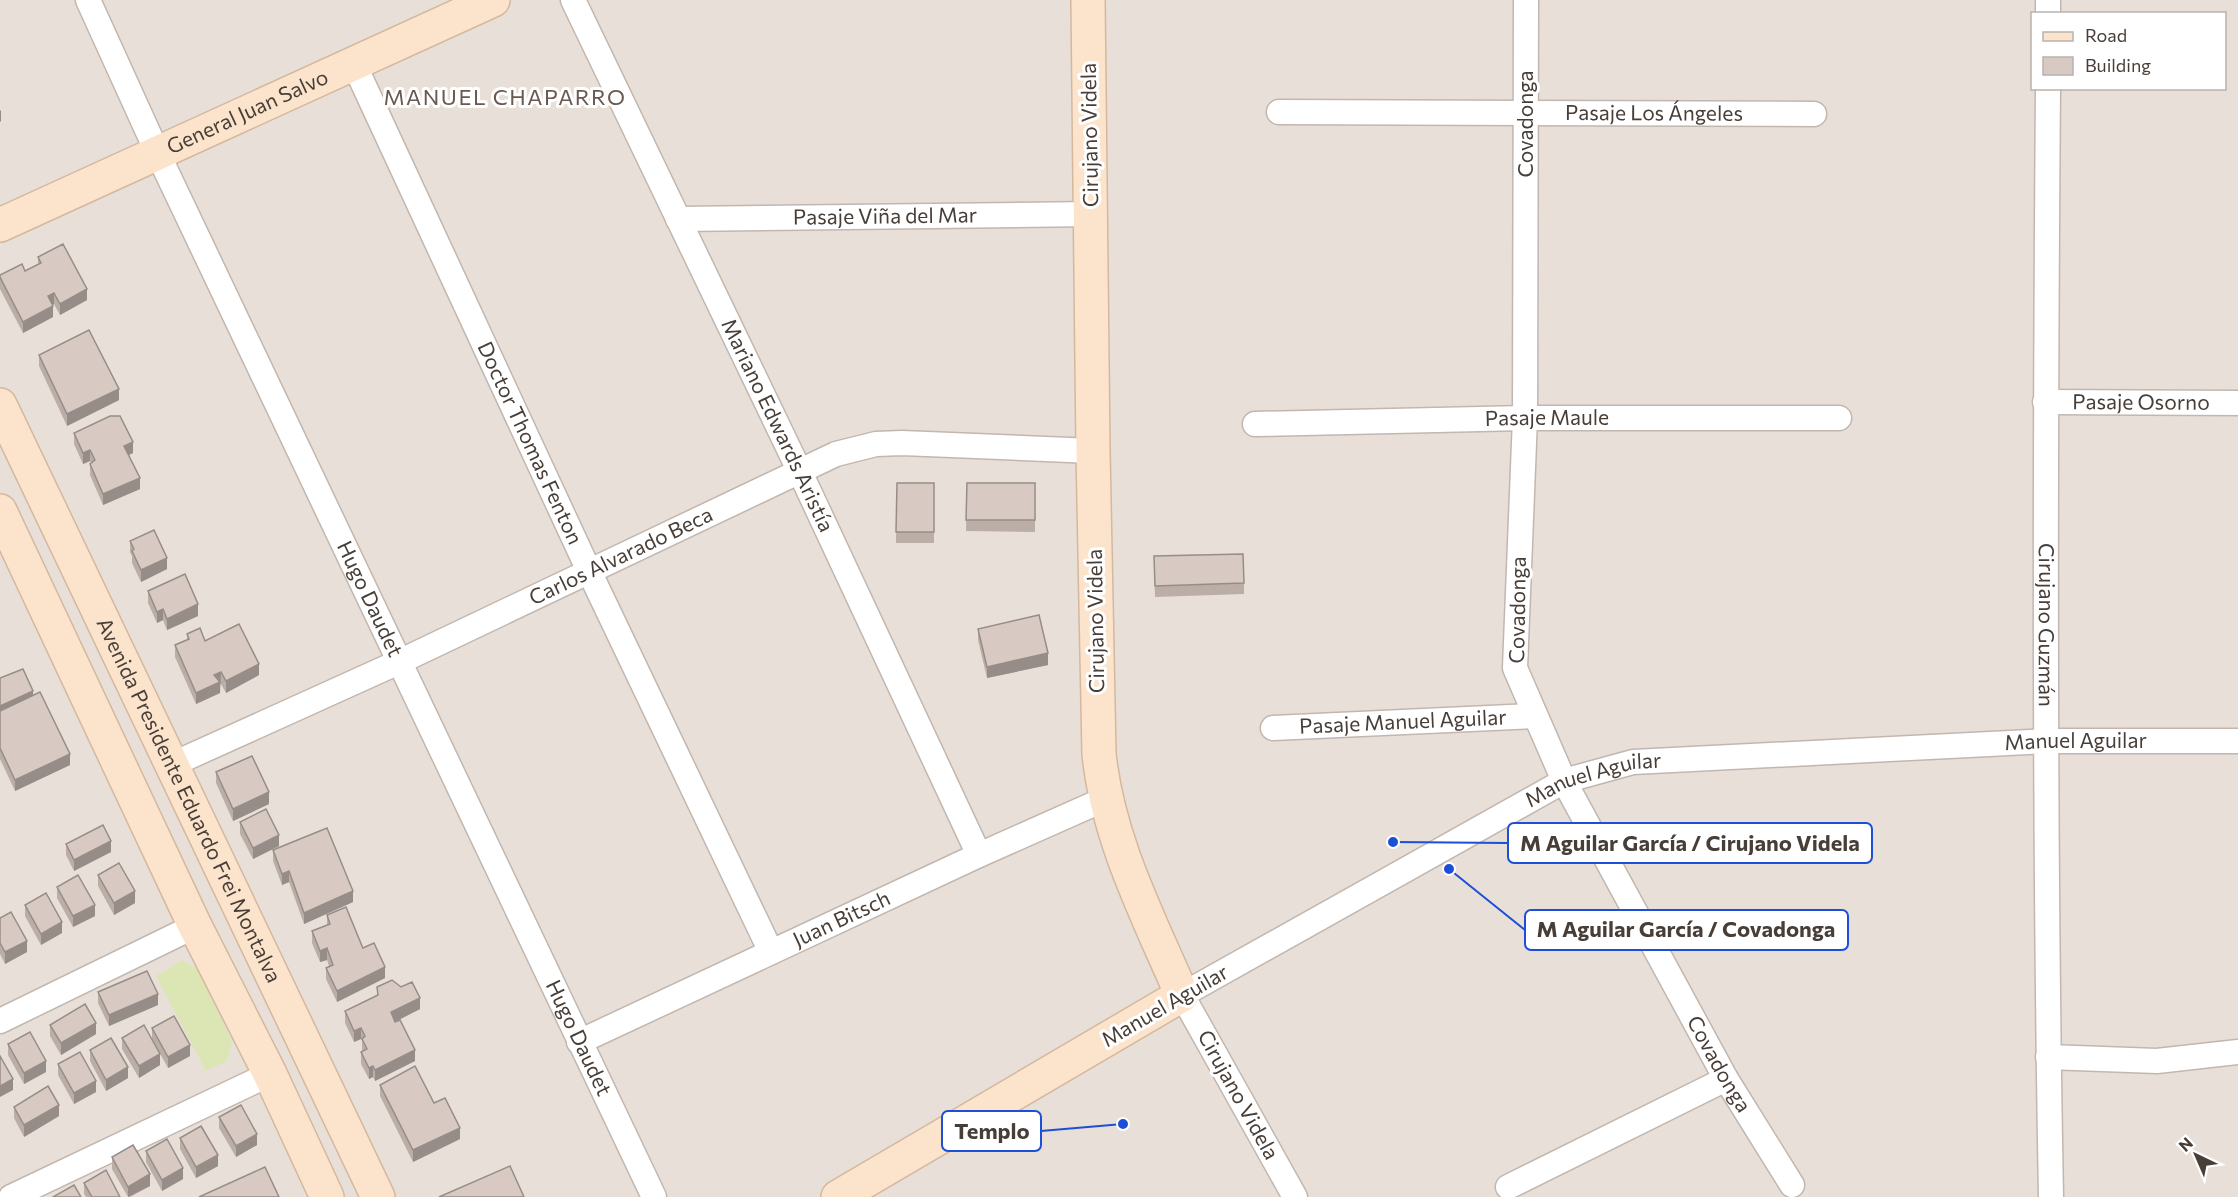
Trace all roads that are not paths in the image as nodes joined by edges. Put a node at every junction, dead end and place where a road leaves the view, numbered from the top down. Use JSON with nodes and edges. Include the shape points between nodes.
{"nodes":[{"id":1,"x":88,"y":0,"type":"edge"},
{"id":2,"x":493,"y":0,"type":"edge"},
{"id":3,"x":573,"y":0,"type":"edge"},
{"id":4,"x":1088,"y":0,"type":"edge"},
{"id":5,"x":1527,"y":0,"type":"edge"},
{"id":6,"x":354,"y":64,"type":"junction"},
{"id":7,"x":2048,"y":90,"type":"edge"},
{"id":8,"x":1279,"y":112,"type":"dead end"},
{"id":9,"x":1526,"y":112,"type":"junction"},
{"id":10,"x":1814,"y":114,"type":"dead end"},
{"id":11,"x":158,"y":154,"type":"junction"},
{"id":12,"x":1092,"y":214,"type":"junction"},
{"id":13,"x":678,"y":219,"type":"junction"},
{"id":14,"x":0,"y":225,"type":"edge"},
{"id":15,"x":2045,"y":402,"type":"junction"},
{"id":16,"x":2238,"y":403,"type":"edge"},
{"id":17,"x":0,"y":405,"type":"edge"},
{"id":18,"x":1525,"y":418,"type":"junction"},
{"id":19,"x":1839,"y":418,"type":"dead end"},
{"id":20,"x":1255,"y":424,"type":"dead end"},
{"id":21,"x":1093,"y":451,"type":"junction"},
{"id":22,"x":800,"y":472,"type":"junction"},
{"id":23,"x":4,"y":530,"type":"edge"},
{"id":24,"x":589,"y":571,"type":"junction"},
{"id":25,"x":401,"y":661,"type":"junction"},
{"id":26,"x":1534,"y":716,"type":"junction"},
{"id":27,"x":1273,"y":729,"type":"dead end"},
{"id":28,"x":2047,"y":741,"type":"junction"},
{"id":29,"x":2238,"y":741,"type":"edge"},
{"id":30,"x":171,"y":765,"type":"junction"},
{"id":31,"x":1564,"y":781,"type":"junction"},
{"id":32,"x":1105,"y":799,"type":"junction"},
{"id":33,"x":979,"y":855,"type":"junction"},
{"id":34,"x":195,"y":926,"type":"junction"},
{"id":35,"x":771,"y":952,"type":"junction"},
{"id":36,"x":1182,"y":995,"type":"junction"},
{"id":37,"x":0,"y":1021,"type":"edge"},
{"id":38,"x":579,"y":1042,"type":"junction"},
{"id":39,"x":2238,"y":1052,"type":"edge"},
{"id":40,"x":2048,"y":1057,"type":"junction"},
{"id":41,"x":270,"y":1074,"type":"junction"},
{"id":42,"x":1726,"y":1079,"type":"junction"},
{"id":43,"x":1792,"y":1185,"type":"dead end"},
{"id":44,"x":1508,"y":1187,"type":"dead end"},
{"id":45,"x":11,"y":1197,"type":"edge"},
{"id":46,"x":327,"y":1197,"type":"edge"},
{"id":47,"x":378,"y":1197,"type":"edge"},
{"id":48,"x":654,"y":1197,"type":"edge"},
{"id":49,"x":838,"y":1197,"type":"edge"},
{"id":50,"x":1295,"y":1197,"type":"edge"},
{"id":51,"x":2051,"y":1197,"type":"edge"}],
"edges":[{"from":1,"to":11,"type":"street","name":"Hugo Daudet"},
{"from":2,"to":6,"type":"street","name":"General Juan Salvo"},
{"from":3,"to":13,"type":"street","name":"Mariano Edwards Aristía"},
{"from":4,"to":12,"type":"street","name":"Cirujano Videla"},
{"from":5,"to":9,"type":"street","name":"Covadonga"},
{"from":6,"to":11,"type":"street","name":"General Juan Salvo"},
{"from":6,"to":24,"type":"street","name":"Doctor Thomas Fenton"},
{"from":7,"to":15,"type":"street","name":"Cirujano Guzmán"},
{"from":8,"to":9,"type":"street","name":"Pasaje Los Ángeles"},
{"from":9,"to":10,"type":"street","name":"Pasaje Los Ángeles"},
{"from":9,"to":18,"type":"street","name":"Covadonga"},
{"from":11,"to":14,"type":"street","name":"General Juan Salvo"},
{"from":11,"to":25,"type":"street","name":"Hugo Daudet"},
{"from":12,"to":13,"type":"street","name":"Pasaje Viña del Mar"},
{"from":12,"to":21,"type":"street","name":"Cirujano Videla"},
{"from":13,"to":22,"type":"street","name":"Mariano Edwards Aristía"},
{"from":15,"to":16,"type":"street","name":"Pasaje Osorno"},
{"from":15,"to":28,"type":"street","name":"Cirujano Guzmán"},
{"from":17,"to":30,"type":"street","name":"Avenida Presidente Eduardo Frei Montalva"},
{"from":18,"to":19,"type":"street","name":"Pasaje Maule"},
{"from":18,"to":20,"type":"street","name":"Pasaje Maule"},
{"from":18,"to":26,"type":"street","name":"Covadonga","via":[[1515,668]]},
{"from":21,"to":22,"type":"street","name":"Carlos Alvarado Beca","via":[[876,444],[836,454]]},
{"from":21,"to":32,"type":"street","name":"Cirujano Videla","via":[[1097,721]]},
{"from":22,"to":24,"type":"street","name":"Carlos Alvarado Beca"},
{"from":22,"to":33,"type":"street","name":"Mariano Edwards Aristía"},
{"from":23,"to":34,"type":"street"},
{"from":24,"to":25,"type":"street","name":"Carlos Alvarado Beca"},
{"from":24,"to":35,"type":"street","name":"Doctor Thomas Fenton"},
{"from":25,"to":30,"type":"street","name":"Carlos Alvarado Beca"},
{"from":25,"to":38,"type":"street","name":"Hugo Daudet"},
{"from":26,"to":27,"type":"street","name":"Pasaje Manuel Aguilar"},
{"from":26,"to":31,"type":"street","name":"Covadonga"},
{"from":28,"to":29,"type":"street","name":"Manuel Aguilar"},
{"from":28,"to":31,"type":"street","name":"Manuel Aguilar","via":[[1633,762]]},
{"from":28,"to":40,"type":"street","name":"Cirujano Guzmán"},
{"from":30,"to":47,"type":"street","name":"Avenida Presidente Eduardo Frei Montalva"},
{"from":31,"to":36,"type":"street","name":"Manuel Aguilar"},
{"from":31,"to":42,"type":"street","name":"Covadonga"},
{"from":32,"to":33,"type":"street","name":"Juan Bitsch"},
{"from":32,"to":36,"type":"street","name":"Cirujano Videla","via":[[1117,842]]},
{"from":33,"to":35,"type":"street","name":"Juan Bitsch"},
{"from":34,"to":37,"type":"street"},
{"from":34,"to":41,"type":"street"},
{"from":35,"to":38,"type":"street","name":"Juan Bitsch"},
{"from":36,"to":49,"type":"street","name":"Manuel Aguilar"},
{"from":36,"to":50,"type":"street","name":"Cirujano Videla"},
{"from":38,"to":48,"type":"street","name":"Hugo Daudet"},
{"from":39,"to":40,"type":"street","via":[[2157,1061]]},
{"from":40,"to":51,"type":"street","name":"Cirujano Guzmán"},
{"from":41,"to":45,"type":"street"},
{"from":41,"to":46,"type":"street"},
{"from":42,"to":43,"type":"street","name":"Covadonga"},
{"from":42,"to":44,"type":"street"}]}
